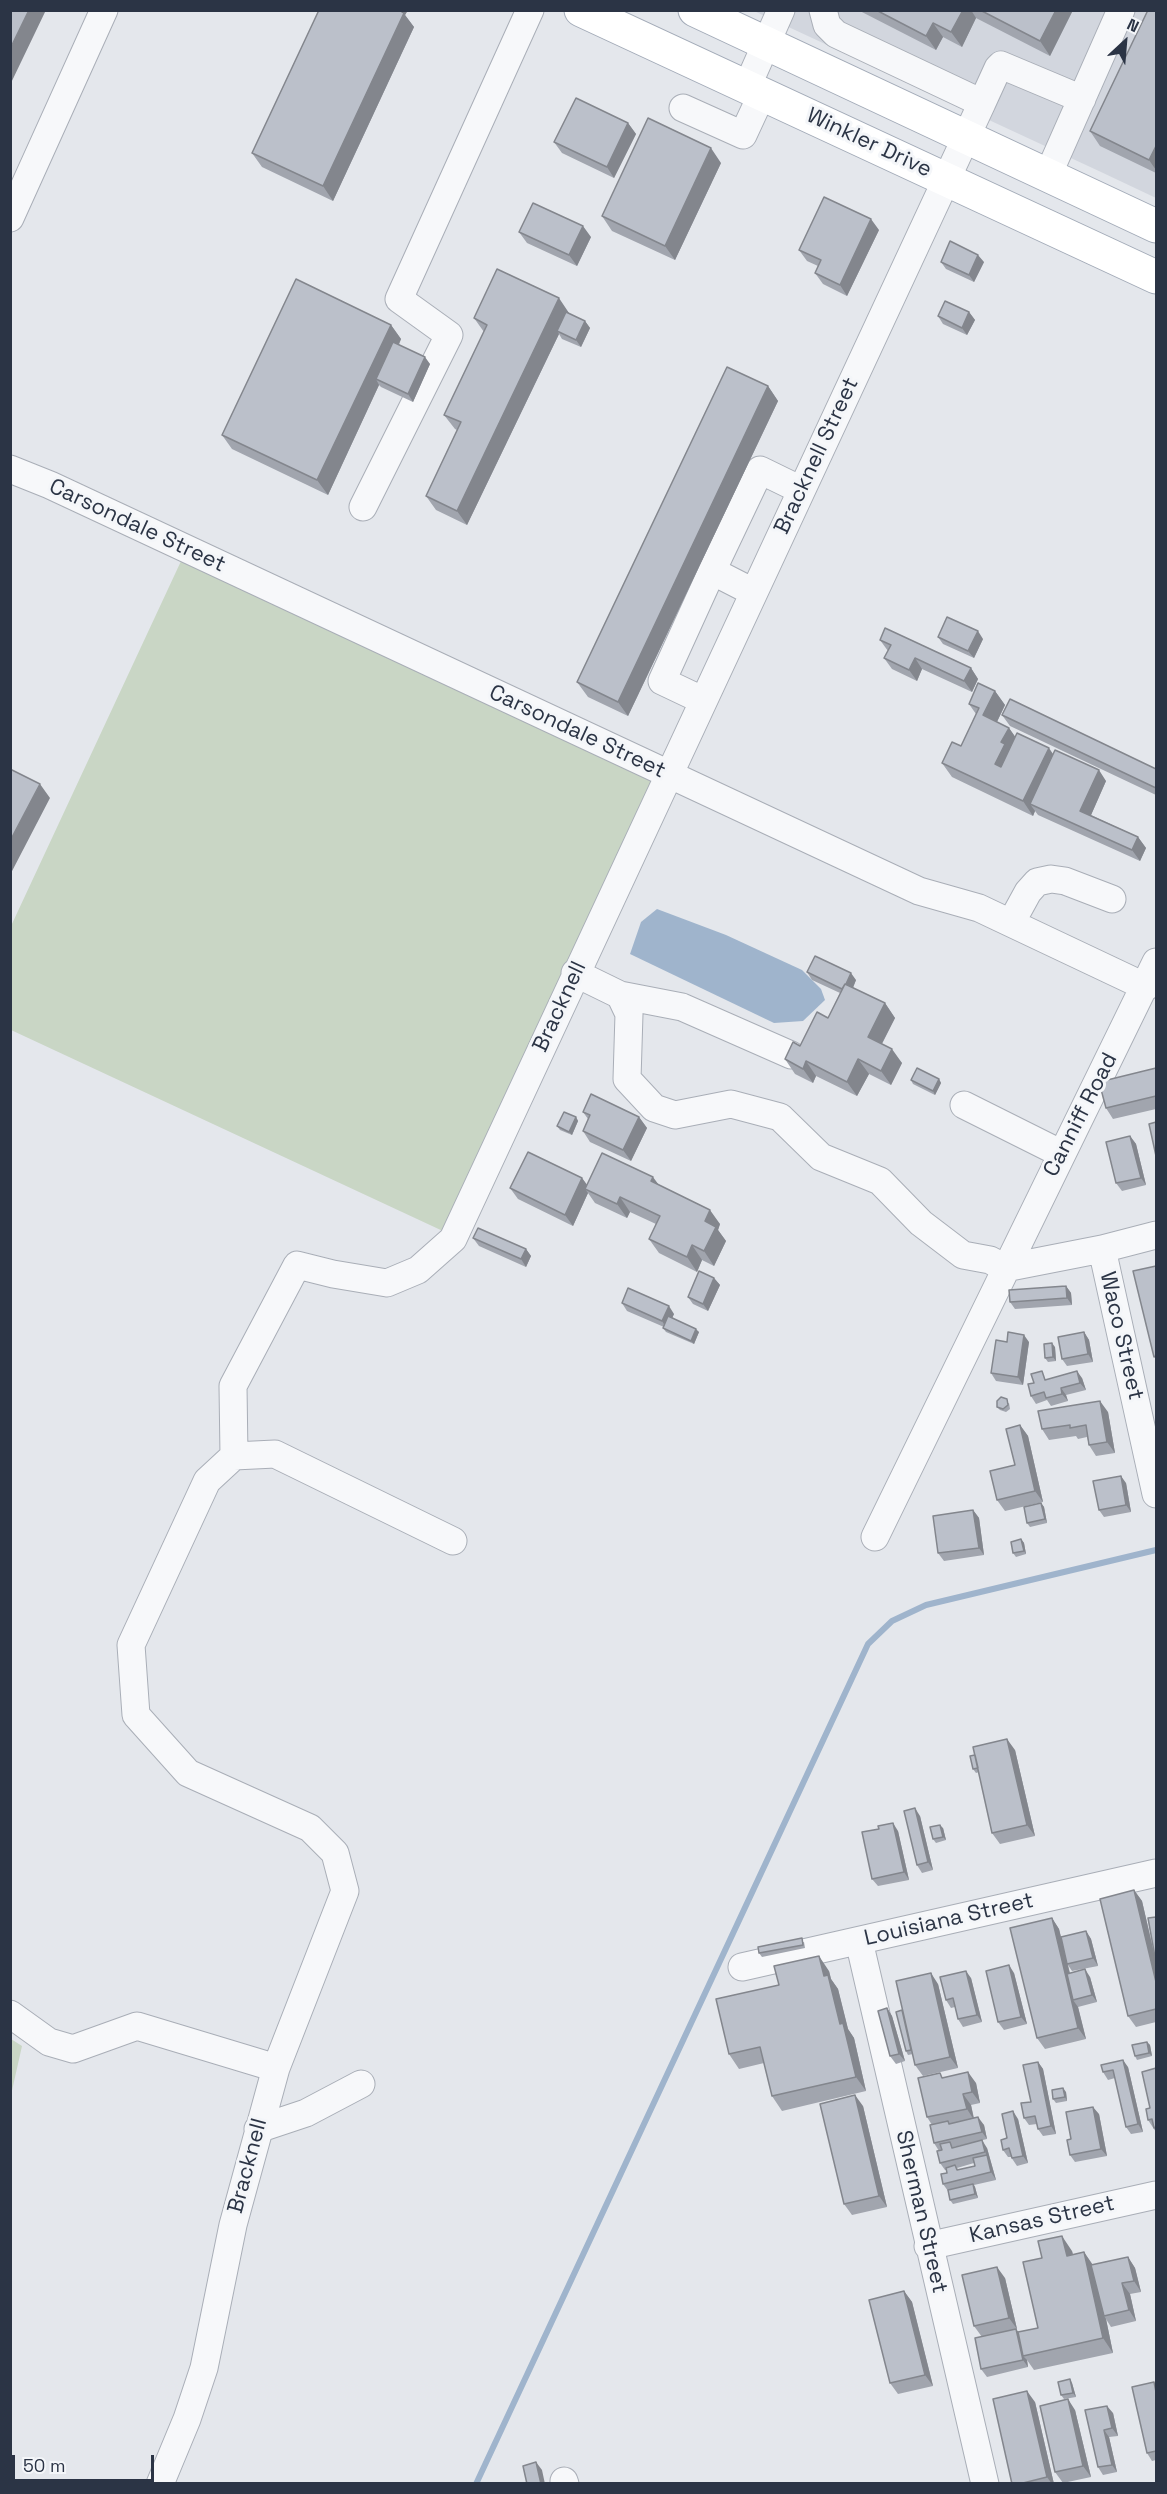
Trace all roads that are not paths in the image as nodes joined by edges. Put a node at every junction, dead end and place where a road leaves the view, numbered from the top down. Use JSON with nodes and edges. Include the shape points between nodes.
{"nodes":[{"id":1,"x":104,"y":10,"type":"edge"},
{"id":2,"x":530,"y":10,"type":"edge"},
{"id":3,"x":580,"y":10,"type":"edge"},
{"id":4,"x":695,"y":10,"type":"edge"},
{"id":5,"x":781,"y":10,"type":"edge"},
{"id":6,"x":823,"y":10,"type":"edge"},
{"id":7,"x":1121,"y":10,"type":"edge"},
{"id":8,"x":766,"y":43,"type":"junction"},
{"id":9,"x":755,"y":91,"type":"junction"},
{"id":10,"x":1082,"y":99,"type":"junction"},
{"id":11,"x":982,"y":103,"type":"junction"},
{"id":12,"x":683,"y":108,"type":"dead end"},
{"id":13,"x":966,"y":137,"type":"junction"},
{"id":14,"x":1048,"y":175,"type":"junction"},
{"id":15,"x":947,"y":179,"type":"junction"},
{"id":16,"x":10,"y":218,"type":"edge"},
{"id":17,"x":1156,"y":226,"type":"edge"},
{"id":18,"x":1156,"y":277,"type":"edge"},
{"id":19,"x":10,"y":469,"type":"edge"},
{"id":20,"x":801,"y":490,"type":"junction"},
{"id":21,"x":363,"y":507,"type":"dead end"},
{"id":22,"x":712,"y":571,"type":"junction"},
{"id":23,"x":753,"y":591,"type":"junction"},
{"id":24,"x":702,"y":700,"type":"junction"},
{"id":25,"x":667,"y":775,"type":"junction"},
{"id":26,"x":1112,"y":899,"type":"dead end"},
{"id":27,"x":1011,"y":923,"type":"junction"},
{"id":28,"x":1156,"y":962,"type":"edge"},
{"id":29,"x":575,"y":973,"type":"junction"},
{"id":30,"x":1146,"y":987,"type":"junction"},
{"id":31,"x":620,"y":995,"type":"junction"},
{"id":32,"x":791,"y":1055,"type":"edge"},
{"id":33,"x":964,"y":1106,"type":"dead end"},
{"id":34,"x":1062,"y":1154,"type":"junction"},
{"id":35,"x":1156,"y":1235,"type":"edge"},
{"id":36,"x":1102,"y":1249,"type":"junction"},
{"id":37,"x":1005,"y":1268,"type":"junction"},
{"id":38,"x":234,"y":1456,"type":"junction"},
{"id":39,"x":1156,"y":1494,"type":"edge"},
{"id":40,"x":874,"y":1537,"type":"dead end"},
{"id":41,"x":453,"y":1541,"type":"dead end"},
{"id":42,"x":1156,"y":1873,"type":"edge"},
{"id":43,"x":859,"y":1941,"type":"junction"},
{"id":44,"x":742,"y":1967,"type":"dead end"},
{"id":45,"x":10,"y":2014,"type":"edge"},
{"id":46,"x":276,"y":2068,"type":"junction"},
{"id":47,"x":361,"y":2084,"type":"dead end"},
{"id":48,"x":258,"y":2129,"type":"junction"},
{"id":49,"x":1156,"y":2195,"type":"edge"},
{"id":50,"x":928,"y":2246,"type":"junction"},
{"id":51,"x":160,"y":2484,"type":"edge"},
{"id":52,"x":985,"y":2484,"type":"edge"}],
"edges":[{"from":1,"to":16,"type":"street"},
{"from":2,"to":21,"type":"street","via":[[399,298],[449,335]]},
{"from":3,"to":9,"type":"main road","name":"Winkler Drive"},
{"from":4,"to":8,"type":"main road","name":"Winkler Drive"},
{"from":5,"to":8,"type":"street"},
{"from":6,"to":11,"type":"street","via":[[827,24],[836,34]]},
{"from":7,"to":10,"type":"street"},
{"from":8,"to":9,"type":"street"},
{"from":8,"to":13,"type":"main road","name":"Winkler Drive"},
{"from":9,"to":12,"type":"street","via":[[743,135]]},
{"from":9,"to":15,"type":"main road","name":"Winkler Drive"},
{"from":10,"to":11,"type":"street","name":"Bracknell Street","via":[[1001,64]]},
{"from":10,"to":14,"type":"street"},
{"from":11,"to":13,"type":"street","name":"Bracknell Street"},
{"from":13,"to":14,"type":"main road","name":"Winkler Drive"},
{"from":13,"to":15,"type":"street","name":"Bracknell Street"},
{"from":14,"to":17,"type":"main road","name":"Winkler Drive"},
{"from":15,"to":18,"type":"main road","name":"Winkler Drive"},
{"from":15,"to":20,"type":"street","name":"Bracknell Street"},
{"from":19,"to":25,"type":"street","name":"Carsondale Street"},
{"from":20,"to":22,"type":"street","via":[[760,470]]},
{"from":20,"to":23,"type":"street","name":"Bracknell Street"},
{"from":22,"to":23,"type":"street"},
{"from":22,"to":24,"type":"street","via":[[662,681]]},
{"from":23,"to":24,"type":"street","name":"Bracknell Street"},
{"from":24,"to":25,"type":"street","name":"Bracknell Street"},
{"from":25,"to":27,"type":"street","name":"Carsondale Street","via":[[919,891],[979,908]]},
{"from":25,"to":29,"type":"street","name":"Bracknell"},
{"from":26,"to":27,"type":"street","via":[[1065,881],[1037,882]]},
{"from":27,"to":30,"type":"street","name":"Carsondale Street"},
{"from":28,"to":30,"type":"street","name":"Canniff Road"},
{"from":29,"to":31,"type":"street"},
{"from":29,"to":38,"type":"street","name":"Bracknell","via":[[453,1239],[418,1270],[387,1282],[297,1265],[233,1386]]},
{"from":30,"to":34,"type":"street","name":"Canniff Road"},
{"from":31,"to":32,"type":"street","via":[[682,1007]]},
{"from":31,"to":37,"type":"street","via":[[629,1014],[627,1079],[654,1108],[675,1115],[731,1104],[780,1117],[821,1157],[880,1181],[921,1223],[963,1255],[990,1260]]},
{"from":33,"to":34,"type":"street"},
{"from":34,"to":37,"type":"street","name":"Canniff Road"},
{"from":35,"to":36,"type":"street"},
{"from":36,"to":37,"type":"street"},
{"from":36,"to":39,"type":"street","name":"Waco Street"},
{"from":37,"to":40,"type":"street","name":"Canniff Road"},
{"from":38,"to":41,"type":"street","via":[[275,1454]]},
{"from":38,"to":46,"type":"street","name":"Bracknell","via":[[207,1481],[131,1645],[136,1715],[188,1773],[310,1828],[335,1853],[345,1891]]},
{"from":42,"to":43,"type":"street","name":"Louisiana Street"},
{"from":43,"to":44,"type":"street","name":"Louisiana Street"},
{"from":43,"to":50,"type":"street","name":"Sherman Street"},
{"from":45,"to":46,"type":"street","via":[[49,2042],[73,2049],[137,2026]]},
{"from":46,"to":48,"type":"street","name":"Bracknell"},
{"from":47,"to":48,"type":"street","via":[[306,2113]]},
{"from":48,"to":51,"type":"street","name":"Bracknell","via":[[232,2225],[204,2368]]},
{"from":49,"to":50,"type":"street","name":"Kansas Street"},
{"from":50,"to":52,"type":"street","name":"Sherman Street"}]}
